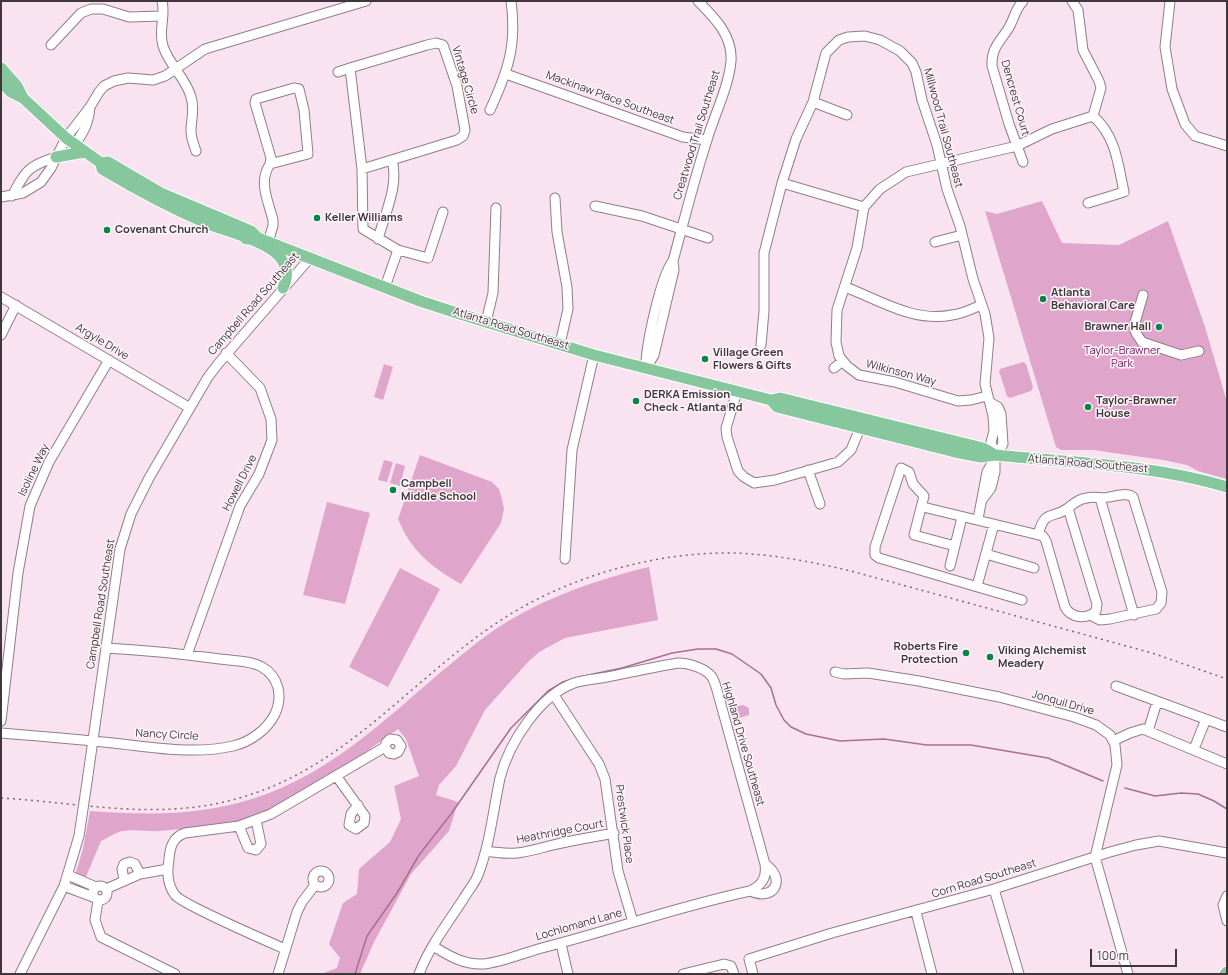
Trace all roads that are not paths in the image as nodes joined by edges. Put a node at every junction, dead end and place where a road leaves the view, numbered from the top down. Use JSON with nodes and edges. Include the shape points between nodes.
{"nodes":[{"id":1,"x":162,"y":1,"type":"edge"},
{"id":2,"x":366,"y":1,"type":"edge"},
{"id":3,"x":510,"y":1,"type":"edge"},
{"id":4,"x":698,"y":1,"type":"edge"},
{"id":5,"x":1023,"y":1,"type":"edge"},
{"id":6,"x":1072,"y":1,"type":"edge"},
{"id":7,"x":1170,"y":1,"type":"edge"},
{"id":8,"x":162,"y":16,"type":"junction"},
{"id":9,"x":51,"y":45,"type":"dead end"},
{"id":10,"x":1,"y":68,"type":"edge"},
{"id":11,"x":350,"y":68,"type":"junction"},
{"id":12,"x":175,"y":70,"type":"junction"},
{"id":13,"x":338,"y":72,"type":"dead end"},
{"id":14,"x":506,"y":74,"type":"junction"},
{"id":15,"x":1,"y":82,"type":"edge"},
{"id":16,"x":23,"y":98,"type":"junction"},
{"id":17,"x":813,"y":102,"type":"junction"},
{"id":18,"x":490,"y":110,"type":"dead end"},
{"id":19,"x":847,"y":115,"type":"dead end"},
{"id":20,"x":1093,"y":116,"type":"junction"},
{"id":21,"x":706,"y":140,"type":"junction"},
{"id":22,"x":71,"y":141,"type":"junction"},
{"id":23,"x":1016,"y":146,"type":"junction"},
{"id":24,"x":1227,"y":146,"type":"edge"},
{"id":25,"x":196,"y":151,"type":"dead end"},
{"id":26,"x":85,"y":152,"type":"junction"},
{"id":27,"x":56,"y":157,"type":"junction"},
{"id":28,"x":392,"y":160,"type":"junction"},
{"id":29,"x":1023,"y":162,"type":"dead end"},
{"id":30,"x":101,"y":163,"type":"junction"},
{"id":31,"x":270,"y":164,"type":"junction"},
{"id":32,"x":941,"y":164,"type":"junction"},
{"id":33,"x":362,"y":168,"type":"junction"},
{"id":34,"x":782,"y":183,"type":"junction"},
{"id":35,"x":12,"y":196,"type":"junction"},
{"id":36,"x":1,"y":197,"type":"edge"},
{"id":37,"x":555,"y":198,"type":"dead end"},
{"id":38,"x":1088,"y":203,"type":"dead end"},
{"id":39,"x":595,"y":206,"type":"dead end"},
{"id":40,"x":864,"y":207,"type":"junction"},
{"id":41,"x":496,"y":208,"type":"dead end"},
{"id":42,"x":444,"y":212,"type":"dead end"},
{"id":43,"x":682,"y":229,"type":"junction"},
{"id":44,"x":962,"y":235,"type":"junction"},
{"id":45,"x":378,"y":238,"type":"junction"},
{"id":46,"x":708,"y":238,"type":"dead end"},
{"id":47,"x":246,"y":239,"type":"junction"},
{"id":48,"x":263,"y":240,"type":"junction"},
{"id":49,"x":935,"y":242,"type":"dead end"},
{"id":50,"x":401,"y":251,"type":"junction"},
{"id":51,"x":310,"y":258,"type":"junction"},
{"id":52,"x":845,"y":287,"type":"junction"},
{"id":53,"x":284,"y":288,"type":"junction"},
{"id":54,"x":388,"y":288,"type":"junction"},
{"id":55,"x":1143,"y":295,"type":"dead end"},
{"id":56,"x":1,"y":297,"type":"edge"},
{"id":57,"x":16,"y":305,"type":"junction"},
{"id":58,"x":981,"y":305,"type":"junction"},
{"id":59,"x":486,"y":322,"type":"junction"},
{"id":60,"x":1,"y":336,"type":"edge"},
{"id":61,"x":560,"y":344,"type":"junction"},
{"id":62,"x":761,"y":345,"type":"dead end"},
{"id":63,"x":1199,"y":351,"type":"dead end"},
{"id":64,"x":226,"y":354,"type":"junction"},
{"id":65,"x":594,"y":355,"type":"junction"},
{"id":66,"x":109,"y":360,"type":"junction"},
{"id":67,"x":842,"y":361,"type":"junction"},
{"id":68,"x":646,"y":368,"type":"junction"},
{"id":69,"x":834,"y":368,"type":"dead end"},
{"id":70,"x":737,"y":392,"type":"junction"},
{"id":71,"x":989,"y":399,"type":"junction"},
{"id":72,"x":771,"y":400,"type":"junction"},
{"id":73,"x":190,"y":408,"type":"junction"},
{"id":74,"x":860,"y":428,"type":"junction"},
{"id":75,"x":995,"y":456,"type":"junction"},
{"id":76,"x":808,"y":470,"type":"junction"},
{"id":77,"x":1227,"y":487,"type":"edge"},
{"id":78,"x":1100,"y":498,"type":"junction"},
{"id":79,"x":982,"y":500,"type":"junction"},
{"id":80,"x":820,"y":504,"type":"dead end"},
{"id":81,"x":923,"y":507,"type":"junction"},
{"id":82,"x":1068,"y":508,"type":"junction"},
{"id":83,"x":962,"y":517,"type":"junction"},
{"id":84,"x":978,"y":519,"type":"junction"},
{"id":85,"x":994,"y":524,"type":"junction"},
{"id":86,"x":1038,"y":535,"type":"junction"},
{"id":87,"x":955,"y":546,"type":"junction"},
{"id":88,"x":986,"y":554,"type":"junction"},
{"id":89,"x":565,"y":558,"type":"dead end"},
{"id":90,"x":950,"y":566,"type":"dead end"},
{"id":91,"x":1034,"y":568,"type":"dead end"},
{"id":92,"x":977,"y":586,"type":"junction"},
{"id":93,"x":1022,"y":600,"type":"dead end"},
{"id":94,"x":1090,"y":615,"type":"junction"},
{"id":95,"x":1134,"y":615,"type":"junction"},
{"id":96,"x":106,"y":648,"type":"junction"},
{"id":97,"x":187,"y":655,"type":"junction"},
{"id":98,"x":835,"y":672,"type":"dead end"},
{"id":99,"x":1116,"y":686,"type":"dead end"},
{"id":100,"x":554,"y":695,"type":"junction"},
{"id":101,"x":1157,"y":702,"type":"junction"},
{"id":102,"x":1206,"y":719,"type":"junction"},
{"id":103,"x":1,"y":721,"type":"edge"},
{"id":104,"x":1227,"y":727,"type":"edge"},
{"id":105,"x":1148,"y":731,"type":"junction"},
{"id":106,"x":1,"y":732,"type":"edge"},
{"id":107,"x":93,"y":741,"type":"junction"},
{"id":108,"x":1113,"y":741,"type":"junction"},
{"id":109,"x":385,"y":747,"type":"dead end"},
{"id":110,"x":1194,"y":749,"type":"junction"},
{"id":111,"x":1227,"y":763,"type":"edge"},
{"id":112,"x":337,"y":777,"type":"junction"},
{"id":113,"x":358,"y":805,"type":"dead end"},
{"id":114,"x":256,"y":820,"type":"junction"},
{"id":115,"x":239,"y":826,"type":"junction"},
{"id":116,"x":614,"y":833,"type":"junction"},
{"id":117,"x":486,"y":851,"type":"junction"},
{"id":118,"x":1227,"y":853,"type":"edge"},
{"id":119,"x":1095,"y":857,"type":"junction"},
{"id":120,"x":765,"y":864,"type":"junction"},
{"id":121,"x":168,"y":869,"type":"junction"},
{"id":122,"x":140,"y":874,"type":"junction"},
{"id":123,"x":68,"y":875,"type":"junction"},
{"id":124,"x":124,"y":880,"type":"junction"},
{"id":125,"x":316,"y":885,"type":"dead end"},
{"id":126,"x":64,"y":886,"type":"junction"},
{"id":127,"x":96,"y":887,"type":"junction"},
{"id":128,"x":106,"y":889,"type":"junction"},
{"id":129,"x":994,"y":889,"type":"junction"},
{"id":130,"x":750,"y":891,"type":"junction"},
{"id":131,"x":734,"y":895,"type":"joint"},
{"id":132,"x":1227,"y":896,"type":"edge"},
{"id":133,"x":95,"y":899,"type":"junction"},
{"id":134,"x":916,"y":912,"type":"junction"},
{"id":135,"x":1227,"y":920,"type":"edge"},
{"id":136,"x":633,"y":922,"type":"junction"},
{"id":137,"x":561,"y":944,"type":"junction"},
{"id":138,"x":433,"y":946,"type":"junction"},
{"id":139,"x":285,"y":949,"type":"junction"},
{"id":140,"x":1227,"y":972,"type":"edge"},
{"id":141,"x":20,"y":974,"type":"edge"},
{"id":142,"x":175,"y":974,"type":"edge"},
{"id":143,"x":278,"y":974,"type":"edge"},
{"id":144,"x":419,"y":974,"type":"edge"},
{"id":145,"x":568,"y":974,"type":"edge"},
{"id":146,"x":684,"y":974,"type":"edge"},
{"id":147,"x":734,"y":974,"type":"edge"},
{"id":148,"x":753,"y":974,"type":"edge"},
{"id":149,"x":932,"y":974,"type":"edge"},
{"id":150,"x":1019,"y":974,"type":"edge"},
{"id":151,"x":1128,"y":974,"type":"edge"},
{"id":152,"x":1225,"y":974,"type":"edge"}],
"edges":[{"from":1,"to":8,"type":"street"},
{"from":2,"to":12,"type":"street","via":[[205,49]]},
{"from":3,"to":14,"type":"street","via":[[512,39],[511,57]]},
{"from":4,"to":21,"type":"street","name":"Creatwood Trail Southeast","via":[[720,24],[728,42],[731,60]]},
{"from":5,"to":23,"type":"street","name":"Dencrest Court","via":[[991,57]]},
{"from":6,"to":20,"type":"street","via":[[1078,10],[1083,50],[1101,88]]},
{"from":7,"to":24,"type":"street","via":[[1165,47],[1174,96],[1185,124],[1195,136]]},
{"from":8,"to":9,"type":"street","via":[[129,17],[91,8],[80,13]]},
{"from":8,"to":12,"type":"street","via":[[163,44],[167,58]]},
{"from":10,"to":16,"type":"main road","name":"Atlanta Road Southeast","via":[[17,86]]},
{"from":11,"to":13,"type":"street","name":"Vintage Circle"},
{"from":11,"to":28,"type":"street","name":"Vintage Circle","via":[[436,43],[443,45],[447,52],[464,120],[463,136]]},
{"from":11,"to":33,"type":"street"},
{"from":12,"to":22,"type":"street","via":[[153,80],[128,78],[104,86],[90,107],[84,131]]},
{"from":12,"to":25,"type":"street","via":[[192,98],[191,130]]},
{"from":14,"to":18,"type":"street"},
{"from":14,"to":21,"type":"street","name":"Mackinaw Place Southeast","via":[[683,137]]},
{"from":15,"to":16,"type":"main road","name":"Atlanta Road Southeast","via":[[11,92]]},
{"from":16,"to":22,"type":"main road","name":"Atlanta Road Southeast"},
{"from":17,"to":19,"type":"street"},
{"from":17,"to":32,"type":"street","name":"Millwood Trail Southeast","via":[[826,53],[838,36],[880,40],[900,51],[912,63]]},
{"from":17,"to":34,"type":"street","name":"Millwood Trail Southeast","via":[[796,139]]},
{"from":20,"to":23,"type":"street","via":[[1052,129]]},
{"from":20,"to":38,"type":"street","via":[[1110,135],[1116,151],[1124,192]]},
{"from":21,"to":43,"type":"street","name":"Creatwood Trail Southeast"},
{"from":22,"to":26,"type":"main road","name":"Atlanta Road Southeast"},
{"from":22,"to":27,"type":"street"},
{"from":23,"to":29,"type":"street","name":"Dencrest Court"},
{"from":23,"to":32,"type":"street"},
{"from":26,"to":27,"type":"main road"},
{"from":26,"to":30,"type":"main road","name":"Atlanta Road Southeast"},
{"from":27,"to":35,"type":"street","via":[[49,172],[37,185],[24,193]]},
{"from":27,"to":35,"type":"street","via":[[29,168]]},
{"from":28,"to":33,"type":"street","name":"Vintage Circle"},
{"from":28,"to":45,"type":"street","via":[[394,186]]},
{"from":30,"to":47,"type":"main road","name":"Atlanta Road Southeast","via":[[102,169],[144,194]]},
{"from":30,"to":48,"type":"main road","name":"Atlanta Road Southeast","via":[[108,162],[144,185],[251,231]]},
{"from":31,"to":31,"type":"street","via":[[271,158],[256,99],[294,88],[299,89],[304,110],[308,154]]},
{"from":31,"to":48,"type":"street","via":[[263,181],[273,226]]},
{"from":32,"to":40,"type":"street","via":[[906,172],[880,189]]},
{"from":32,"to":44,"type":"street","name":"Millwood Trail Southeast"},
{"from":33,"to":45,"type":"street","via":[[363,229]]},
{"from":34,"to":40,"type":"street"},
{"from":34,"to":62,"type":"street","name":"Millwood Trail Southeast","via":[[764,257]]},
{"from":35,"to":36,"type":"street"},
{"from":37,"to":61,"type":"street","via":[[568,309]]},
{"from":39,"to":43,"type":"street","via":[[642,216]]},
{"from":40,"to":52,"type":"street","via":[[857,248]]},
{"from":41,"to":59,"type":"street","via":[[493,293]]},
{"from":42,"to":50,"type":"street","via":[[428,258]]},
{"from":43,"to":46,"type":"street"},
{"from":43,"to":68,"type":"street","name":"Creatwood Trail Southeast","via":[[654,355]]},
{"from":44,"to":49,"type":"street"},
{"from":44,"to":58,"type":"street","name":"Millwood Trail Southeast"},
{"from":45,"to":50,"type":"street"},
{"from":47,"to":48,"type":"main road","name":"Atlanta Road Southeast"},
{"from":47,"to":53,"type":"main road","via":[[266,246],[284,262],[288,278]]},
{"from":48,"to":51,"type":"main road","name":"Atlanta Road Southeast"},
{"from":50,"to":54,"type":"street"},
{"from":51,"to":53,"type":"street","name":"Campbell Road Southeast"},
{"from":51,"to":54,"type":"main road","name":"Atlanta Road Southeast"},
{"from":52,"to":58,"type":"street","via":[[916,315],[930,317],[953,315]]},
{"from":52,"to":67,"type":"street","via":[[837,310],[836,332],[837,349]]},
{"from":53,"to":64,"type":"street","name":"Campbell Road Southeast"},
{"from":54,"to":59,"type":"main road","name":"Atlanta Road Southeast"},
{"from":55,"to":63,"type":"street","via":[[1134,326],[1142,342],[1181,355]]},
{"from":56,"to":57,"type":"street","name":"Argyle Drive"},
{"from":57,"to":60,"type":"street"},
{"from":57,"to":66,"type":"street","name":"Argyle Drive"},
{"from":58,"to":71,"type":"street","name":"Millwood Trail Southeast","via":[[989,338],[985,384]]},
{"from":59,"to":61,"type":"main road","name":"Atlanta Road Southeast"},
{"from":61,"to":65,"type":"main road","name":"Atlanta Road Southeast"},
{"from":64,"to":73,"type":"street","name":"Campbell Road Southeast","via":[[208,377]]},
{"from":64,"to":97,"type":"street","name":"Howell Drive","via":[[260,388],[270,419],[272,440],[259,474],[240,506]]},
{"from":65,"to":68,"type":"main road","name":"Atlanta Road Southeast"},
{"from":65,"to":89,"type":"street","via":[[572,450]]},
{"from":66,"to":73,"type":"street","name":"Argyle Drive"},
{"from":66,"to":103,"type":"street","name":"Isoline Way","via":[[49,462],[30,506],[19,566]]},
{"from":67,"to":69,"type":"street"},
{"from":67,"to":71,"type":"street","name":"Wilkinson Way","via":[[859,375],[895,382],[958,401]]},
{"from":68,"to":70,"type":"main road","name":"Atlanta Road Southeast"},
{"from":70,"to":72,"type":"main road","name":"Atlanta Road Southeast"},
{"from":70,"to":76,"type":"street","via":[[726,428],[738,471],[744,478],[754,483],[762,483]]},
{"from":71,"to":75,"type":"street","name":"Millwood Trail Southeast","via":[[998,407],[1002,420],[1003,444]]},
{"from":72,"to":74,"type":"main road","name":"Atlanta Road Southeast","via":[[777,407]]},
{"from":72,"to":75,"type":"main road","name":"Atlanta Road Southeast","via":[[780,398],[983,448]]},
{"from":73,"to":96,"type":"street","name":"Campbell Road Southeast","via":[[149,478],[126,528],[120,550]]},
{"from":74,"to":75,"type":"main road","name":"Atlanta Road Southeast","via":[[955,452],[981,457]]},
{"from":74,"to":76,"type":"street","via":[[845,458]]},
{"from":75,"to":77,"type":"main road","name":"Atlanta Road Southeast","via":[[1149,469]]},
{"from":75,"to":79,"type":"street","name":"Millwood Trail Southeast","via":[[987,472]]},
{"from":75,"to":79,"type":"street","via":[[991,488]]},
{"from":76,"to":80,"type":"street"},
{"from":78,"to":82,"type":"street","via":[[1085,498]]},
{"from":78,"to":95,"type":"street"},
{"from":78,"to":95,"type":"street","via":[[1124,494],[1133,497],[1160,585],[1160,607]]},
{"from":79,"to":84,"type":"street","name":"Millwood Trail Southeast"},
{"from":81,"to":83,"type":"street"},
{"from":81,"to":87,"type":"street","via":[[914,535]]},
{"from":81,"to":92,"type":"street","via":[[924,496],[913,484],[909,472],[901,468],[875,547],[875,555]]},
{"from":82,"to":86,"type":"street","via":[[1046,517]]},
{"from":82,"to":94,"type":"street","via":[[1097,604],[1096,611]]},
{"from":83,"to":84,"type":"street"},
{"from":83,"to":87,"type":"street"},
{"from":84,"to":85,"type":"street"},
{"from":85,"to":86,"type":"street"},
{"from":85,"to":88,"type":"street"},
{"from":86,"to":94,"type":"street","via":[[1043,536],[1046,541],[1068,611],[1077,616]]},
{"from":87,"to":90,"type":"street"},
{"from":88,"to":91,"type":"street"},
{"from":88,"to":92,"type":"street"},
{"from":92,"to":93,"type":"street"},
{"from":94,"to":95,"type":"street","via":[[1105,620]]},
{"from":96,"to":97,"type":"street","name":"Nancy Circle"},
{"from":96,"to":107,"type":"street","name":"Campbell Road Southeast"},
{"from":97,"to":107,"type":"street","name":"Nancy Circle","via":[[255,664],[271,674],[278,685],[279,697],[276,711],[269,724],[243,743],[222,748],[177,750]]},
{"from":98,"to":108,"type":"street","name":"Jonquil Drive","via":[[868,673],[1000,697],[1096,725],[1110,735]]},
{"from":99,"to":101,"type":"street"},
{"from":100,"to":116,"type":"street","name":"Prestwick Place","via":[[599,764],[608,791]]},
{"from":100,"to":117,"type":"street","name":"Highland Drive Southeast","via":[[542,704],[510,751],[501,776]]},
{"from":100,"to":120,"type":"street","name":"Highland Drive Southeast","via":[[574,683],[678,663],[696,666],[712,677]]},
{"from":101,"to":102,"type":"street"},
{"from":101,"to":105,"type":"street"},
{"from":102,"to":104,"type":"street"},
{"from":102,"to":110,"type":"street"},
{"from":105,"to":108,"type":"street","via":[[1138,730]]},
{"from":105,"to":110,"type":"street"},
{"from":106,"to":107,"type":"street","name":"Nancy Circle"},
{"from":107,"to":123,"type":"street","name":"Campbell Road Southeast","bridge":true,"via":[[79,836]]},
{"from":108,"to":119,"type":"street","via":[[1117,765]]},
{"from":109,"to":112,"type":"street"},
{"from":110,"to":111,"type":"street"},
{"from":112,"to":113,"type":"street"},
{"from":112,"to":114,"type":"street"},
{"from":114,"to":115,"type":"street"},
{"from":114,"to":115,"type":"street","via":[[261,844],[256,850],[248,848]]},
{"from":115,"to":121,"type":"street","via":[[178,835],[173,841]]},
{"from":116,"to":117,"type":"street","name":"Heathridge Court","via":[[524,853]]},
{"from":116,"to":136,"type":"street","name":"Prestwick Place","via":[[618,871]]},
{"from":117,"to":138,"type":"street","name":"Highland Drive Southeast","via":[[477,877]]},
{"from":118,"to":119,"type":"street","name":"Corn Road Southeast","via":[[1159,841]]},
{"from":119,"to":129,"type":"street","name":"Corn Road Southeast"},
{"from":119,"to":151,"type":"street"},
{"from":120,"to":130,"type":"street","name":"Highland Drive Southeast","via":[[764,880]]},
{"from":120,"to":130,"type":"street","via":[[775,874],[777,881],[774,888],[768,894],[762,895]]},
{"from":121,"to":122,"type":"street"},
{"from":121,"to":139,"type":"street","via":[[170,886],[176,897]]},
{"from":122,"to":124,"type":"street"},
{"from":122,"to":124,"type":"street","via":[[135,864],[124,864]]},
{"from":123,"to":126,"type":"street","name":"Campbell Road Southeast"},
{"from":123,"to":127,"type":"street"},
{"from":124,"to":128,"type":"street"},
{"from":125,"to":139,"type":"street","via":[[297,912]]},
{"from":126,"to":133,"type":"street"},
{"from":126,"to":141,"type":"street","name":"Campbell Road Southeast"},
{"from":127,"to":128,"type":"street"},
{"from":127,"to":133,"type":"street","via":[[92,892]]},
{"from":128,"to":133,"type":"street","via":[[105,899]]},
{"from":129,"to":134,"type":"street","name":"Corn Road Southeast"},
{"from":129,"to":150,"type":"street"},
{"from":130,"to":131,"type":"street","name":"Highland Drive Southeast"},
{"from":131,"to":136,"type":"street","name":"Lochlomand Lane"},
{"from":132,"to":135,"type":"street","via":[[1224,905]]},
{"from":133,"to":142,"type":"street","via":[[94,920],[101,937]]},
{"from":134,"to":148,"type":"street","name":"Corn Road Southeast","via":[[832,933],[749,959]]},
{"from":134,"to":149,"type":"street"},
{"from":136,"to":137,"type":"street","name":"Lochlomand Lane"},
{"from":137,"to":138,"type":"street","name":"Lochlomand Lane","via":[[484,964],[457,960]]},
{"from":137,"to":145,"type":"street"},
{"from":138,"to":144,"type":"street","name":"Highland Drive Southeast"},
{"from":139,"to":143,"type":"street"},
{"from":140,"to":152,"type":"main road"},
{"from":146,"to":147,"type":"street","via":[[724,964],[731,966]]}]}
